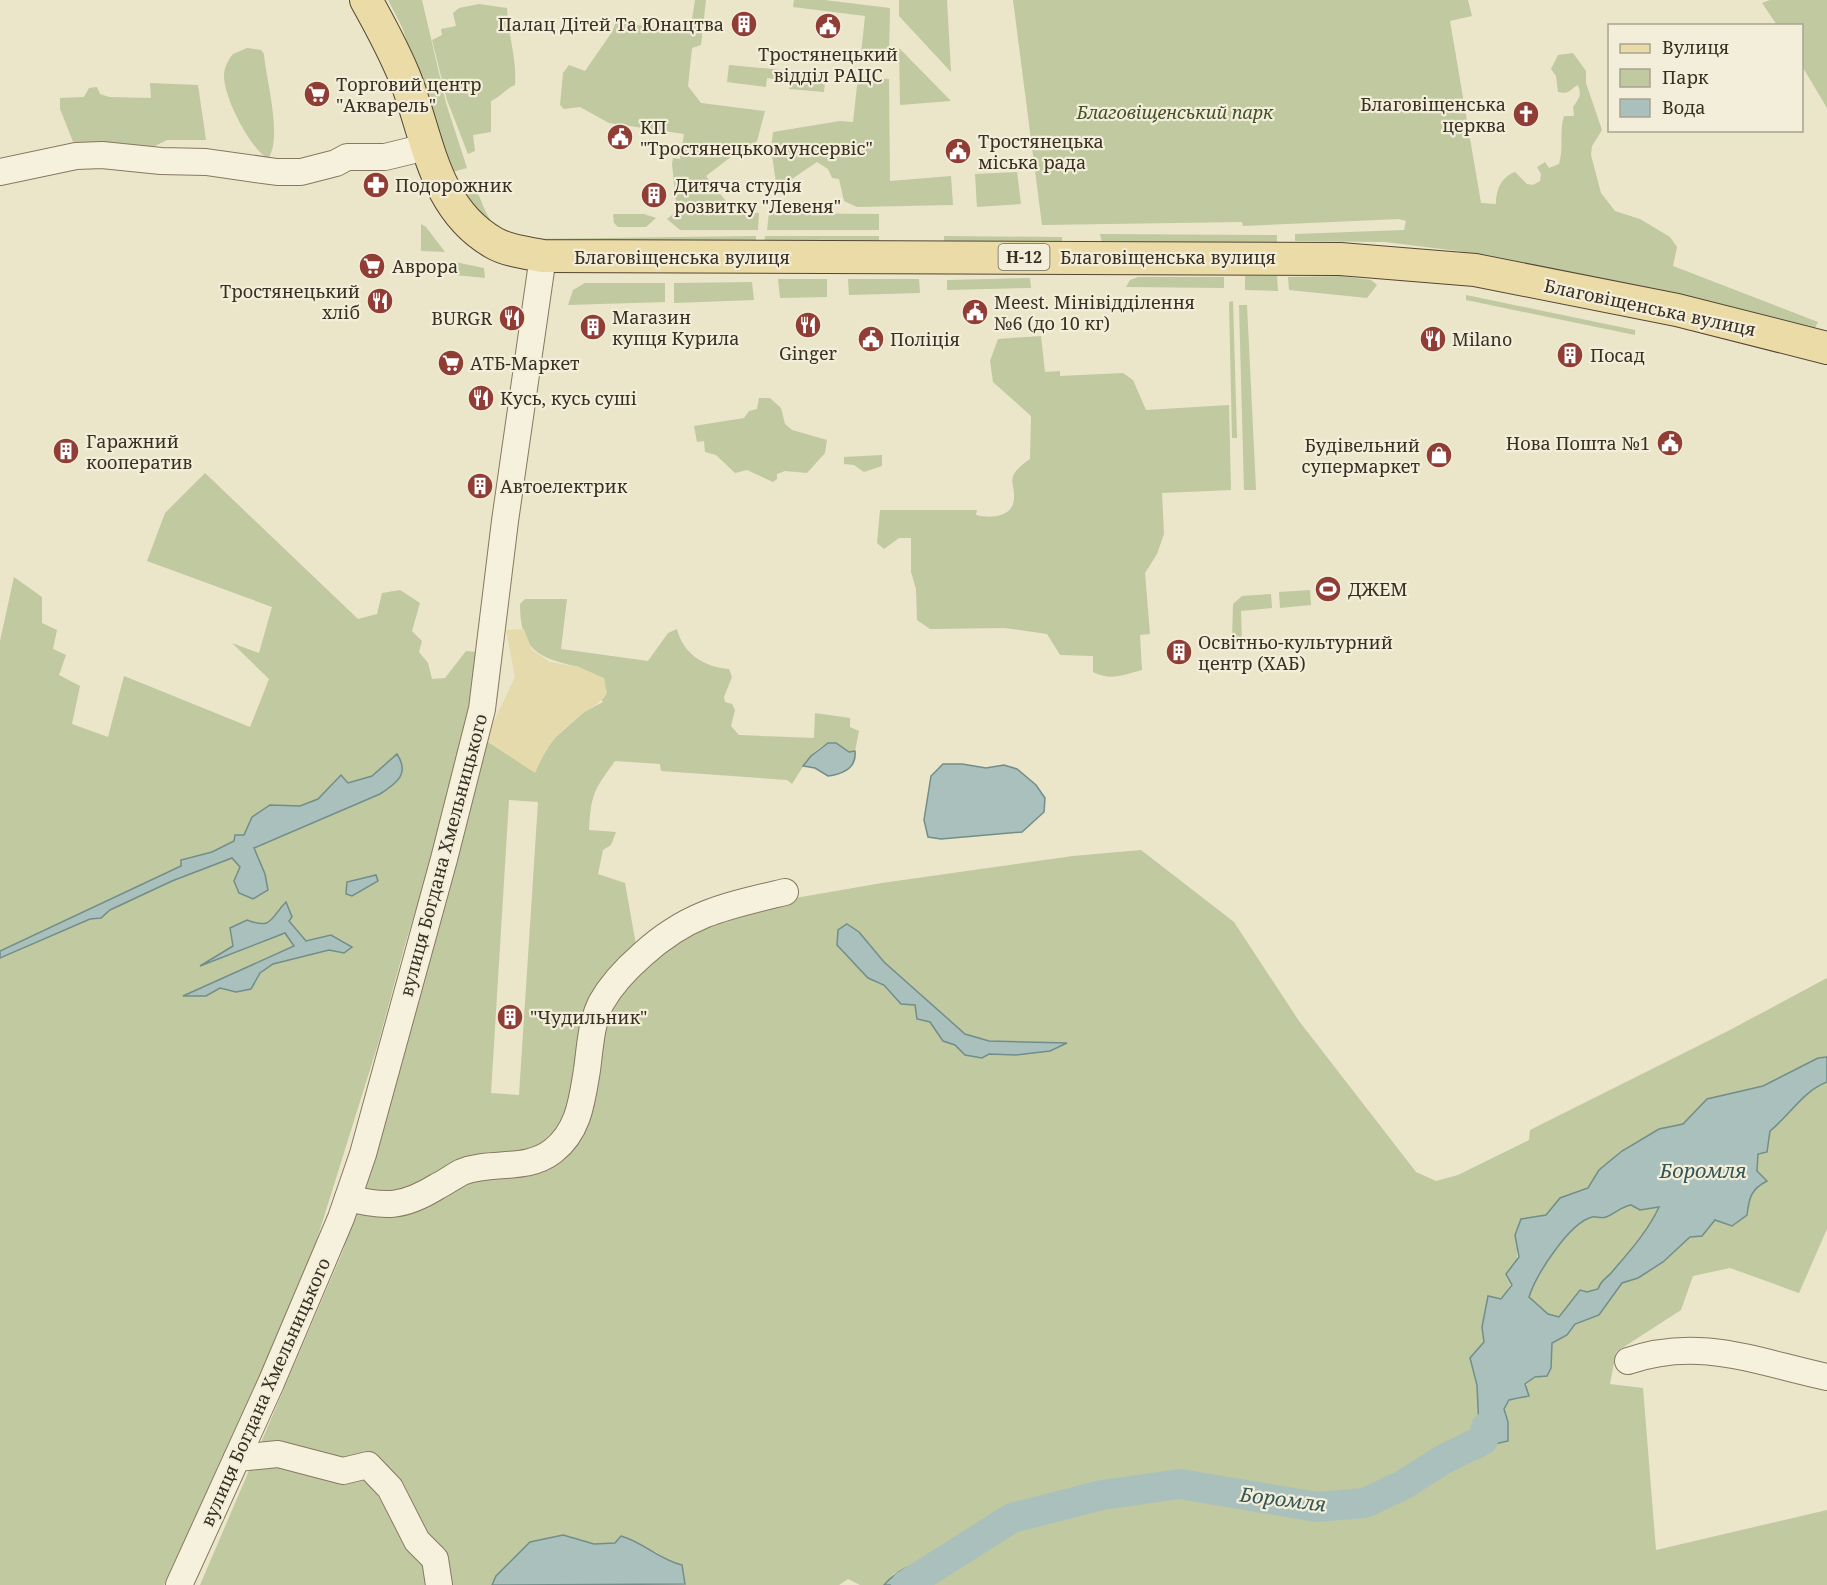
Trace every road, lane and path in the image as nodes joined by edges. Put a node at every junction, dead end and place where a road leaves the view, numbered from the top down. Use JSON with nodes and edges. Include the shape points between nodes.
{"nodes":[{"id":1,"x":366,"y":0,"type":"edge"},
{"id":2,"x":426,"y":147,"type":"junction"},
{"id":3,"x":0,"y":172,"type":"edge"},
{"id":4,"x":543,"y":256,"type":"junction"},
{"id":5,"x":1827,"y":348,"type":"edge"},
{"id":6,"x":785,"y":892,"type":"dead end"},
{"id":7,"x":348,"y":1198,"type":"junction"},
{"id":8,"x":1628,"y":1361,"type":"dead end"},
{"id":9,"x":1827,"y":1377,"type":"edge"},
{"id":10,"x":237,"y":1458,"type":"junction"},
{"id":11,"x":179,"y":1585,"type":"edge"},
{"id":12,"x":439,"y":1585,"type":"edge"}],
"edges":[{"from":1,"to":2,"type":"main road","name":"Благовіщенська вулиця","number":"Н-12","via":[[405,80]]},
{"from":2,"to":3,"type":"street","via":[[385,157],[347,157],[336,164],[301,172],[102,155],[76,156]]},
{"from":2,"to":4,"type":"main road","name":"Благовіщенська вулиця","number":"Н-12","via":[[441,186],[474,229],[496,244]]},
{"from":4,"to":5,"type":"main road","name":"Благовіщенська вулиця","number":"Н-12","via":[[1340,259],[1475,270],[1677,310]]},
{"from":4,"to":7,"type":"street","name":"вулиця Богдана Хмельницького","via":[[482,709],[448,848]]},
{"from":6,"to":7,"type":"street","via":[[712,910],[684,922],[662,937],[616,981],[600,1005],[592,1031],[580,1111],[570,1134],[554,1151],[537,1161],[461,1173],[410,1202],[372,1204]]},
{"from":7,"to":10,"type":"street","name":"вулиця Богдана Хмельницького"},
{"from":8,"to":9,"type":"street","via":[[1666,1350],[1716,1350]]},
{"from":10,"to":11,"type":"street","name":"вулиця Богдана Хмельницького"},
{"from":10,"to":12,"type":"street","via":[[278,1455],[343,1471],[368,1465],[390,1488],[417,1541],[435,1559]]}]}
